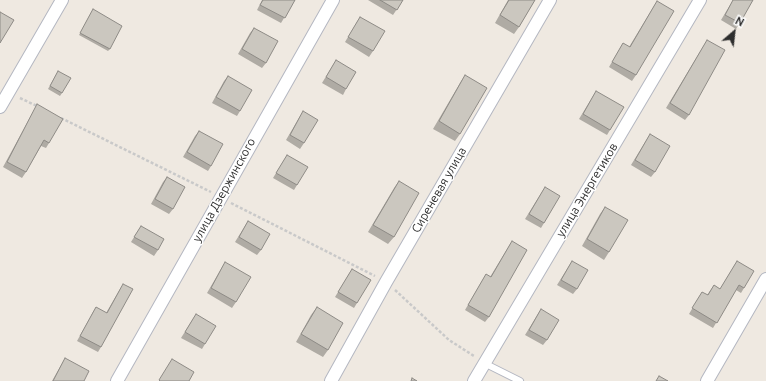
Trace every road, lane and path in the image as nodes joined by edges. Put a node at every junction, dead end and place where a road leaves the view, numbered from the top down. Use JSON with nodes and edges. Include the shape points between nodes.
{"nodes":[{"id":1,"x":62,"y":0,"type":"edge"},
{"id":2,"x":333,"y":0,"type":"edge"},
{"id":3,"x":550,"y":0,"type":"edge"},
{"id":4,"x":700,"y":0,"type":"edge"},
{"id":5,"x":9,"y":92,"type":"junction"},
{"id":6,"x":0,"y":108,"type":"edge"},
{"id":7,"x":44,"y":110,"type":"edge"},
{"id":8,"x":58,"y":116,"type":"edge"},
{"id":9,"x":220,"y":197,"type":"junction"},
{"id":10,"x":766,"y":279,"type":"edge"},
{"id":11,"x":386,"y":282,"type":"junction"},
{"id":12,"x":484,"y":363,"type":"junction"},
{"id":13,"x":117,"y":381,"type":"edge"},
{"id":14,"x":331,"y":381,"type":"edge"},
{"id":15,"x":474,"y":381,"type":"edge"},
{"id":16,"x":520,"y":381,"type":"edge"},
{"id":17,"x":707,"y":381,"type":"edge"}],
"edges":[{"from":1,"to":5,"type":"street"},
{"from":2,"to":9,"type":"street","name":"улица Дзержинского"},
{"from":3,"to":11,"type":"street","name":"Сиреневая улица"},
{"from":4,"to":12,"type":"street","name":"улица Энергетиков"},
{"from":5,"to":6,"type":"street"},
{"from":5,"to":7,"type":"path"},
{"from":8,"to":9,"type":"path"},
{"from":9,"to":11,"type":"path"},
{"from":9,"to":13,"type":"street","name":"улица Дзержинского"},
{"from":10,"to":17,"type":"street"},
{"from":11,"to":12,"type":"path","via":[[449,340]]},
{"from":11,"to":14,"type":"street","name":"Сиреневая улица"},
{"from":12,"to":15,"type":"street","name":"улица Энергетиков"},
{"from":12,"to":16,"type":"lane"}]}
